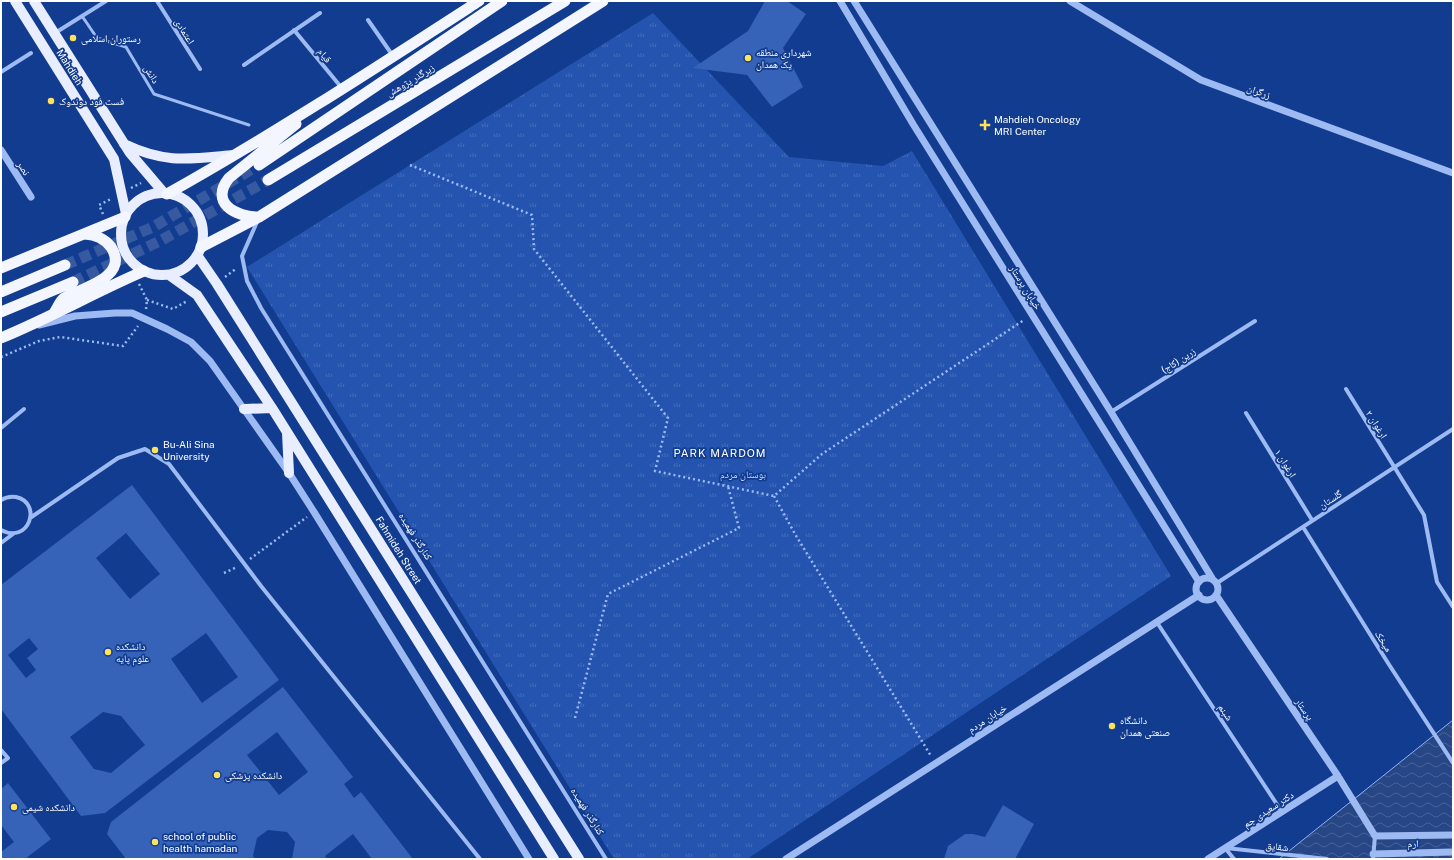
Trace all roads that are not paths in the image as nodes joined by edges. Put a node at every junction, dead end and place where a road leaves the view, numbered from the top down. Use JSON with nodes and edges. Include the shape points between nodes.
{"nodes":[{"id":1,"x":15,"y":1,"type":"edge"},
{"id":2,"x":34,"y":1,"type":"edge"},
{"id":3,"x":106,"y":1,"type":"edge"},
{"id":4,"x":157,"y":1,"type":"edge"},
{"id":5,"x":479,"y":1,"type":"edge"},
{"id":6,"x":502,"y":1,"type":"edge"},
{"id":7,"x":565,"y":1,"type":"edge"},
{"id":8,"x":603,"y":1,"type":"edge"},
{"id":9,"x":840,"y":1,"type":"edge"},
{"id":10,"x":854,"y":1,"type":"edge"},
{"id":11,"x":1070,"y":1,"type":"edge"},
{"id":12,"x":320,"y":13,"type":"dead end"},
{"id":13,"x":82,"y":16,"type":"junction"},
{"id":14,"x":368,"y":20,"type":"dead end"},
{"id":15,"x":294,"y":30,"type":"junction"},
{"id":16,"x":55,"y":34,"type":"junction"},
{"id":17,"x":31,"y":53,"type":"dead end"},
{"id":18,"x":393,"y":57,"type":"junction"},
{"id":19,"x":244,"y":65,"type":"dead end"},
{"id":20,"x":200,"y":69,"type":"dead end"},
{"id":21,"x":1,"y":72,"type":"edge"},
{"id":22,"x":343,"y":89,"type":"junction"},
{"id":23,"x":320,"y":103,"type":"junction"},
{"id":24,"x":249,"y":125,"type":"dead end"},
{"id":25,"x":124,"y":144,"type":"junction"},
{"id":26,"x":1,"y":150,"type":"edge"},
{"id":27,"x":236,"y":155,"type":"junction"},
{"id":28,"x":259,"y":165,"type":"tunnel mouth"},
{"id":29,"x":1453,"y":174,"type":"edge"},
{"id":30,"x":268,"y":180,"type":"tunnel mouth"},
{"id":31,"x":166,"y":193,"type":"junction"},
{"id":32,"x":31,"y":197,"type":"dead end"},
{"id":33,"x":125,"y":216,"type":"junction"},
{"id":34,"x":259,"y":217,"type":"junction"},
{"id":35,"x":85,"y":234,"type":"junction"},
{"id":36,"x":199,"y":251,"type":"junction"},
{"id":37,"x":65,"y":265,"type":"tunnel mouth"},
{"id":38,"x":1,"y":268,"type":"edge"},
{"id":39,"x":139,"y":273,"type":"junction"},
{"id":40,"x":169,"y":275,"type":"junction"},
{"id":41,"x":73,"y":282,"type":"tunnel mouth"},
{"id":42,"x":1,"y":292,"type":"edge"},
{"id":43,"x":1,"y":312,"type":"edge"},
{"id":44,"x":53,"y":314,"type":"junction"},
{"id":45,"x":1255,"y":320,"type":"dead end"},
{"id":46,"x":22,"y":330,"type":"junction"},
{"id":47,"x":1,"y":338,"type":"edge"},
{"id":48,"x":1346,"y":389,"type":"dead end"},
{"id":49,"x":272,"y":408,"type":"junction"},
{"id":50,"x":24,"y":409,"type":"dead end"},
{"id":51,"x":244,"y":409,"type":"junction"},
{"id":52,"x":1111,"y":412,"type":"junction"},
{"id":53,"x":1246,"y":413,"type":"dead end"},
{"id":54,"x":1,"y":428,"type":"edge"},
{"id":55,"x":1453,"y":429,"type":"edge"},
{"id":56,"x":287,"y":431,"type":"junction"},
{"id":57,"x":1394,"y":467,"type":"junction"},
{"id":58,"x":289,"y":473,"type":"junction"},
{"id":59,"x":1,"y":500,"type":"edge"},
{"id":60,"x":30,"y":518,"type":"junction"},
{"id":61,"x":1312,"y":520,"type":"junction"},
{"id":62,"x":1302,"y":527,"type":"junction"},
{"id":63,"x":1,"y":530,"type":"edge"},
{"id":64,"x":13,"y":534,"type":"junction"},
{"id":65,"x":1,"y":543,"type":"edge"},
{"id":66,"x":1214,"y":581,"type":"junction"},
{"id":67,"x":1199,"y":582,"type":"junction"},
{"id":68,"x":1198,"y":595,"type":"junction"},
{"id":69,"x":1216,"y":595,"type":"junction"},
{"id":70,"x":1453,"y":607,"type":"edge"},
{"id":71,"x":1156,"y":622,"type":"junction"},
{"id":72,"x":1,"y":750,"type":"edge"},
{"id":73,"x":1,"y":763,"type":"edge"},
{"id":74,"x":1453,"y":763,"type":"edge"},
{"id":75,"x":1338,"y":776,"type":"junction"},
{"id":76,"x":1282,"y":812,"type":"junction"},
{"id":77,"x":1453,"y":835,"type":"edge"},
{"id":78,"x":1375,"y":836,"type":"junction"},
{"id":79,"x":1225,"y":848,"type":"junction"},
{"id":80,"x":1453,"y":852,"type":"edge"},
{"id":81,"x":1373,"y":857,"type":"edge"},
{"id":82,"x":480,"y":859,"type":"edge"},
{"id":83,"x":529,"y":859,"type":"edge"},
{"id":84,"x":554,"y":859,"type":"edge"},
{"id":85,"x":579,"y":859,"type":"edge"},
{"id":86,"x":606,"y":859,"type":"edge"},
{"id":87,"x":786,"y":859,"type":"edge"},
{"id":88,"x":1208,"y":859,"type":"edge"},
{"id":89,"x":1234,"y":859,"type":"edge"},
{"id":90,"x":1327,"y":859,"type":"edge"}],
"edges":[{"from":1,"to":33,"type":"main road","name":"Mahdieh","via":[[114,160]]},
{"from":2,"to":16,"type":"main road","name":"Mahdieh"},
{"from":3,"to":13,"type":"street"},
{"from":4,"to":20,"type":"street","name":"اعتمادی"},
{"from":5,"to":18,"type":"highway"},
{"from":6,"to":28,"type":"highway","name":"زیرگذر پژوهش"},
{"from":7,"to":30,"type":"highway","name":"زیرگذر پژوهش"},
{"from":8,"to":34,"type":"highway"},
{"from":9,"to":67,"type":"street","name":"خیابان پرستار","via":[[913,124]]},
{"from":10,"to":52,"type":"street","name":"خیابان پرستار"},
{"from":11,"to":29,"type":"street","name":"زرگران","via":[[1202,80]]},
{"from":12,"to":15,"type":"street"},
{"from":13,"to":16,"type":"street"},
{"from":13,"to":24,"type":"lane","name":"دانش","via":[[96,38],[126,47],[154,94]]},
{"from":14,"to":18,"type":"street"},
{"from":15,"to":19,"type":"street"},
{"from":15,"to":22,"type":"street","name":"قیام"},
{"from":16,"to":25,"type":"main road","name":"Mahdieh"},
{"from":17,"to":21,"type":"street"},
{"from":18,"to":22,"type":"highway"},
{"from":22,"to":23,"type":"highway"},
{"from":23,"to":27,"type":"highway"},
{"from":23,"to":34,"type":"highway","via":[[224,184],[223,201],[229,209],[243,216]]},
{"from":25,"to":27,"type":"main road","via":[[148,154],[176,160]]},
{"from":25,"to":31,"type":"main road","name":"Mahdieh"},
{"from":26,"to":32,"type":"street","name":"نصر"},
{"from":27,"to":31,"type":"highway"},
{"from":31,"to":33,"type":"main road","via":[[142,198]]},
{"from":31,"to":36,"type":"main road","via":[[190,204],[198,215],[202,227]]},
{"from":33,"to":35,"type":"highway"},
{"from":33,"to":39,"type":"main road","via":[[121,242]]},
{"from":34,"to":36,"type":"highway"},
{"from":34,"to":86,"type":"street","name":"کنارگذر فهمیده","via":[[242,256],[247,281],[261,308]]},
{"from":35,"to":38,"type":"highway"},
{"from":35,"to":44,"type":"highway","via":[[94,234],[108,243],[115,259],[112,270],[104,279],[62,299]]},
{"from":36,"to":40,"type":"main road","via":[[190,264]]},
{"from":36,"to":85,"type":"main road","name":"Fahmideh Street"},
{"from":37,"to":42,"type":"highway"},
{"from":39,"to":40,"type":"main road"},
{"from":39,"to":44,"type":"highway"},
{"from":40,"to":49,"type":"main road","via":[[198,295]]},
{"from":41,"to":43,"type":"highway"},
{"from":44,"to":46,"type":"highway"},
{"from":45,"to":52,"type":"street","name":"زرین (کاج)"},
{"from":46,"to":47,"type":"highway"},
{"from":46,"to":51,"type":"street","via":[[75,316],[132,313],[191,342],[210,361]]},
{"from":48,"to":57,"type":"street","name":"ارغوان ۲"},
{"from":49,"to":51,"type":"main road"},
{"from":49,"to":56,"type":"main road"},
{"from":50,"to":54,"type":"street"},
{"from":51,"to":58,"type":"street"},
{"from":52,"to":66,"type":"street","name":"خیابان پرستار"},
{"from":53,"to":61,"type":"street","name":"ارغوان ۱"},
{"from":55,"to":57,"type":"street","name":"گلستان"},
{"from":56,"to":58,"type":"main road"},
{"from":56,"to":84,"type":"main road"},
{"from":57,"to":61,"type":"street","name":"گلستان"},
{"from":57,"to":70,"type":"street","name":"ارغوان ۲","via":[[1424,515],[1437,582]]},
{"from":58,"to":83,"type":"street"},
{"from":59,"to":60,"type":"street","via":[[8,497],[25,501]]},
{"from":60,"to":64,"type":"street","via":[[24,529]]},
{"from":60,"to":82,"type":"street","via":[[118,458],[146,449],[169,464],[244,564]]},
{"from":61,"to":62,"type":"street","name":"گلستان"},
{"from":62,"to":66,"type":"street","name":"گلستان"},
{"from":62,"to":74,"type":"street","name":"میخک"},
{"from":63,"to":64,"type":"street"},
{"from":64,"to":65,"type":"street"},
{"from":66,"to":67,"type":"street","via":[[1207,578]]},
{"from":66,"to":69,"type":"street","via":[[1218,587]]},
{"from":67,"to":68,"type":"street"},
{"from":68,"to":69,"type":"street","via":[[1207,600]]},
{"from":68,"to":71,"type":"street","name":"خیابان مردم"},
{"from":69,"to":75,"type":"street","name":"پرستار"},
{"from":71,"to":76,"type":"street","name":"شبنم"},
{"from":71,"to":87,"type":"street","name":"خیابان مردم"},
{"from":72,"to":73,"type":"street","via":[[8,758]]},
{"from":75,"to":76,"type":"street","name":"دکتر سعیدی جم"},
{"from":75,"to":78,"type":"street","name":"پرستار"},
{"from":76,"to":79,"type":"street","name":"دکتر سعیدی جم"},
{"from":77,"to":78,"type":"street","name":"ارم"},
{"from":78,"to":81,"type":"street"},
{"from":79,"to":88,"type":"street","name":"دکتر سعیدی جم"},
{"from":79,"to":89,"type":"street"},
{"from":79,"to":90,"type":"street","name":"شقایق"},
{"from":80,"to":81,"type":"street","name":"ارم"}]}
